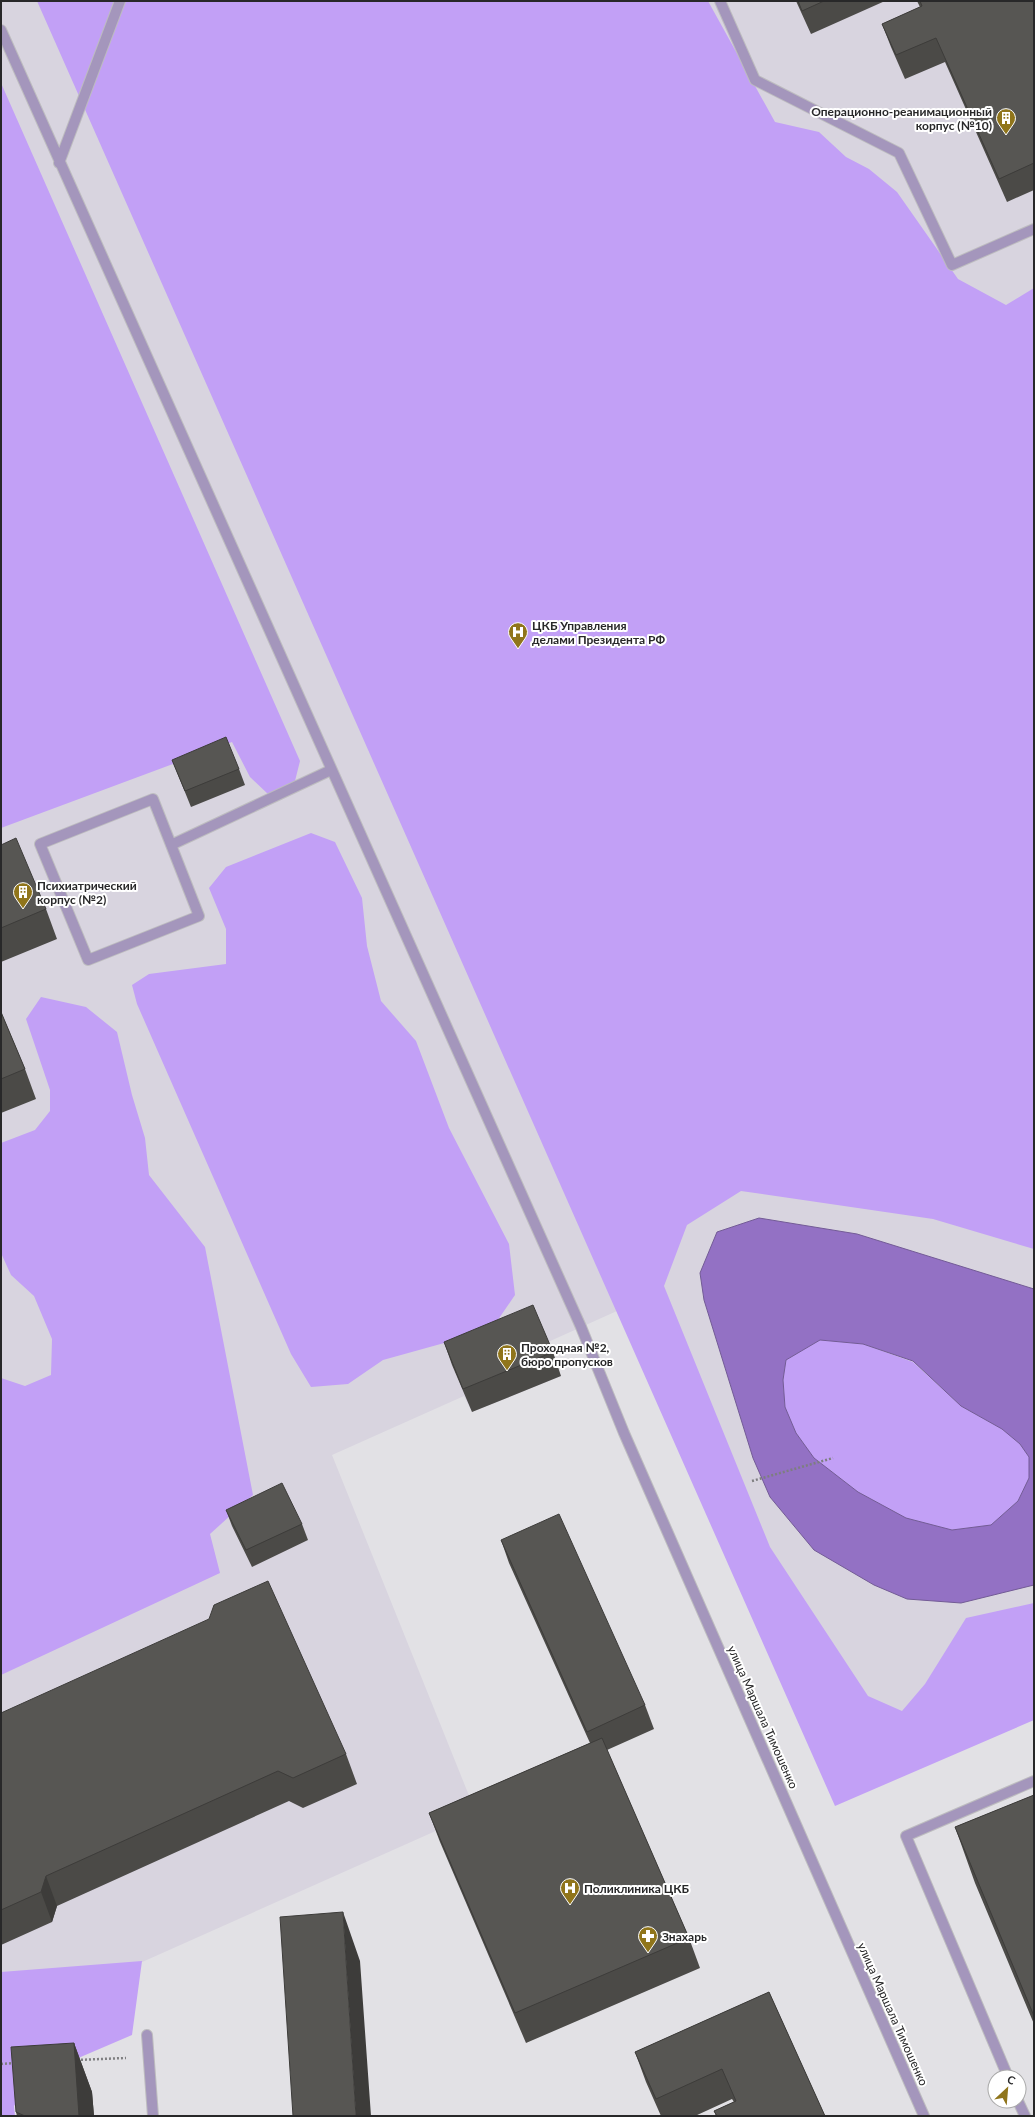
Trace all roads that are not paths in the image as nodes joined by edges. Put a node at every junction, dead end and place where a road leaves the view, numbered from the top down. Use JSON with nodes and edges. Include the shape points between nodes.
{"nodes":[{"id":1,"x":120,"y":1,"type":"edge"},
{"id":2,"x":720,"y":1,"type":"edge"},
{"id":3,"x":1,"y":30,"type":"edge"},
{"id":4,"x":59,"y":163,"type":"junction"},
{"id":5,"x":1034,"y":229,"type":"edge"},
{"id":6,"x":331,"y":770,"type":"junction"},
{"id":7,"x":171,"y":845,"type":"junction"},
{"id":8,"x":1034,"y":1781,"type":"edge"},
{"id":9,"x":147,"y":2035,"type":"dead end"},
{"id":10,"x":1005,"y":2069,"type":"edge"},
{"id":11,"x":153,"y":2116,"type":"edge"},
{"id":12,"x":924,"y":2116,"type":"edge"}],
"edges":[{"from":1,"to":4,"type":"lane"},
{"from":2,"to":5,"type":"lane","via":[[755,80],[899,153],[952,265]]},
{"from":3,"to":4,"type":"lane","name":"улица Маршала Тимошенко"},
{"from":4,"to":6,"type":"lane","name":"улица Маршала Тимошенко"},
{"from":6,"to":7,"type":"lane"},
{"from":6,"to":12,"type":"lane","name":"улица Маршала Тимошенко","via":[[581,1327],[630,1448]]},
{"from":7,"to":7,"type":"lane","via":[[199,916],[88,960],[40,844],[153,799]]},
{"from":8,"to":10,"type":"lane","via":[[906,1836]]},
{"from":9,"to":11,"type":"lane"}]}
